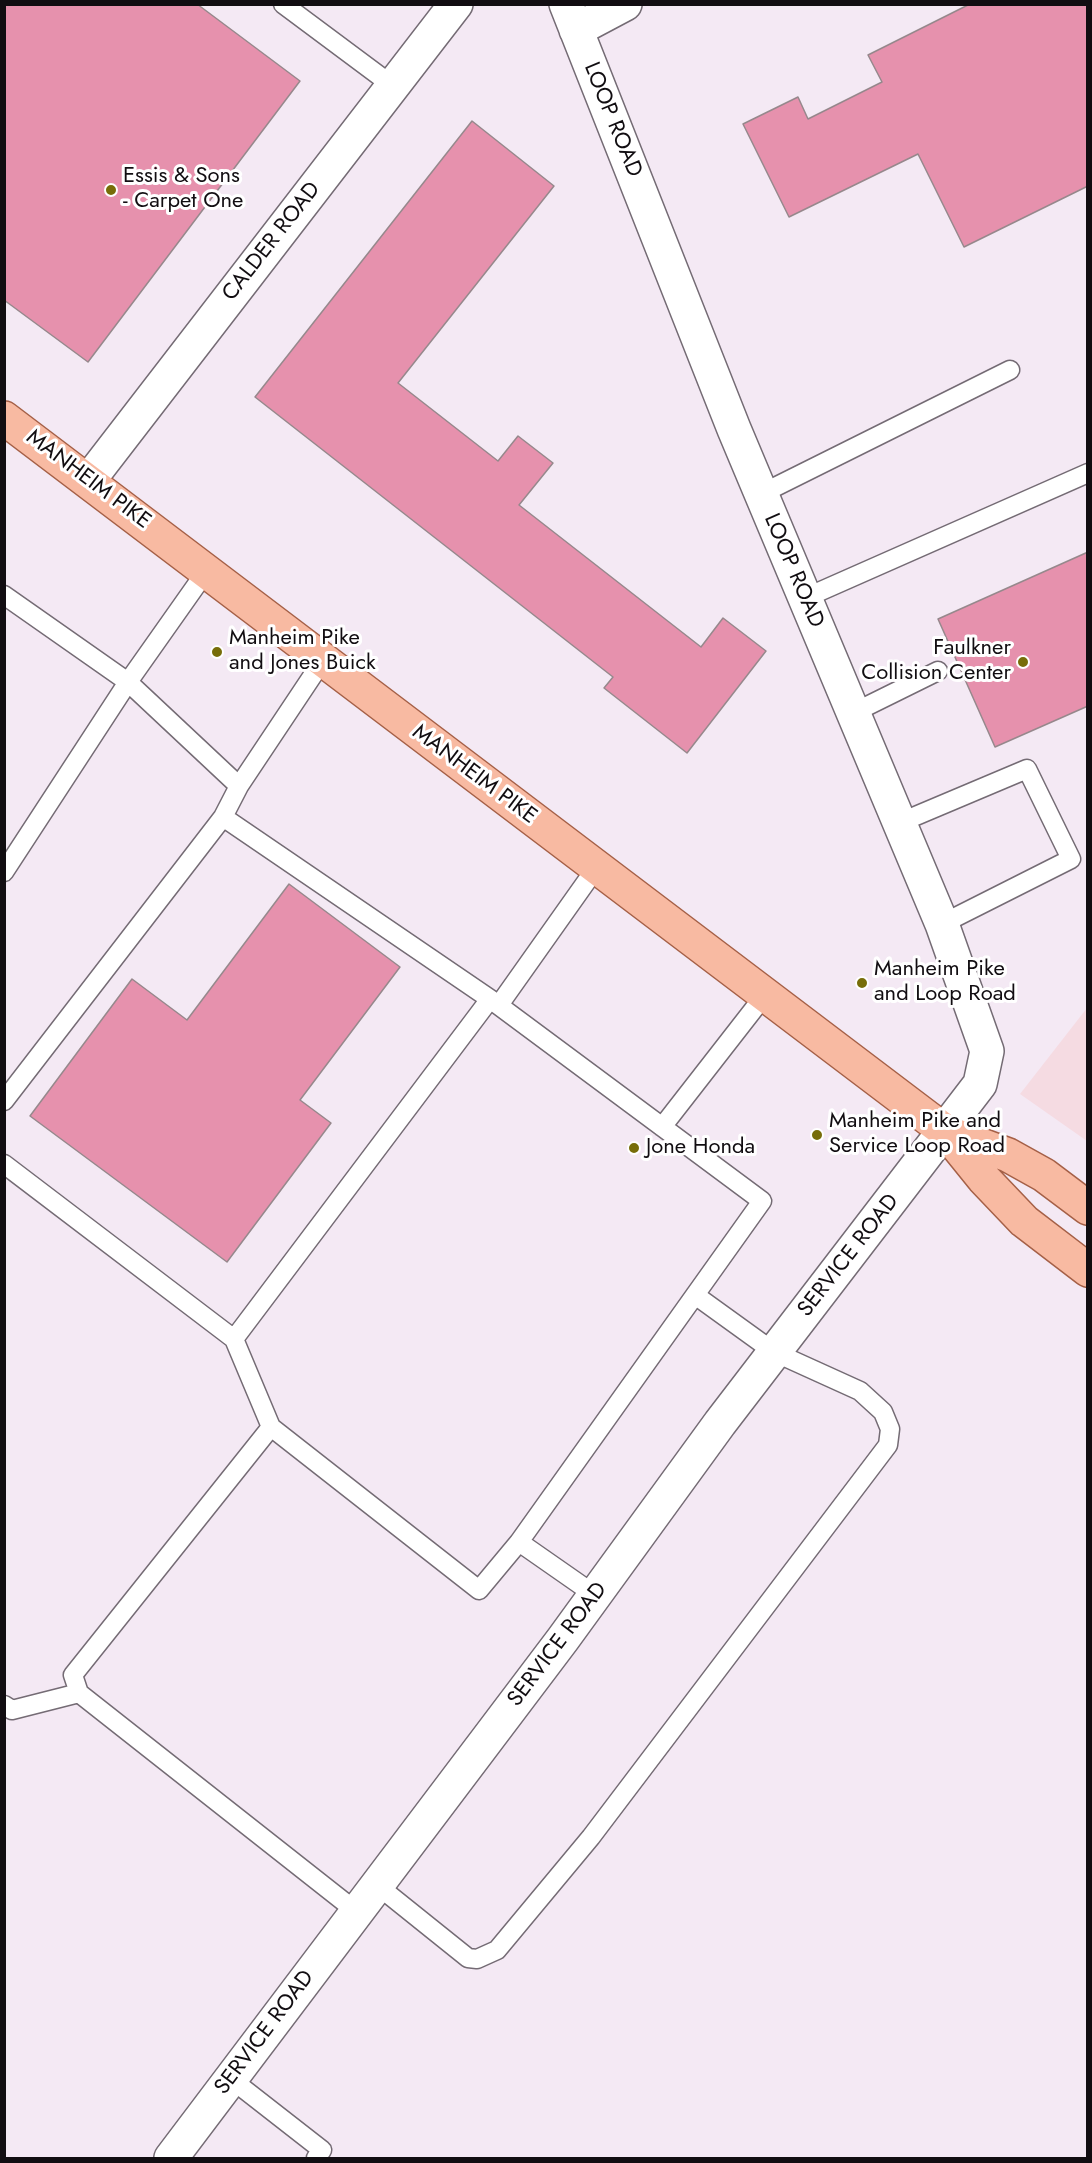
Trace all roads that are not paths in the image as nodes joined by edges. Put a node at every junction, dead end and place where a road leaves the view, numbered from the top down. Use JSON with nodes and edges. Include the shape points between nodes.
{"nodes":[{"id":1,"x":284,"y":4,"type":"edge"},
{"id":2,"x":456,"y":4,"type":"edge"},
{"id":3,"x":625,"y":4,"type":"edge"},
{"id":4,"x":571,"y":17,"type":"edge"},
{"id":5,"x":393,"y":86,"type":"junction"},
{"id":6,"x":1010,"y":370,"type":"dead end"},
{"id":7,"x":4,"y":418,"type":"edge"},
{"id":8,"x":1088,"y":473,"type":"edge"},
{"id":9,"x":88,"y":480,"type":"junction"},
{"id":10,"x":761,"y":494,"type":"junction"},
{"id":11,"x":207,"y":570,"type":"junction"},
{"id":12,"x":4,"y":595,"type":"edge"},
{"id":13,"x":805,"y":598,"type":"junction"},
{"id":14,"x":323,"y":660,"type":"junction"},
{"id":15,"x":938,"y":672,"type":"dead end"},
{"id":16,"x":128,"y":682,"type":"junction"},
{"id":17,"x":853,"y":713,"type":"junction"},
{"id":18,"x":239,"y":786,"type":"junction"},
{"id":19,"x":223,"y":817,"type":"junction"},
{"id":20,"x":899,"y":823,"type":"junction"},
{"id":21,"x":596,"y":868,"type":"junction"},
{"id":22,"x":4,"y":872,"type":"edge"},
{"id":23,"x":942,"y":924,"type":"junction"},
{"id":24,"x":764,"y":996,"type":"junction"},
{"id":25,"x":495,"y":1002,"type":"junction"},
{"id":26,"x":4,"y":1101,"type":"edge"},
{"id":27,"x":662,"y":1127,"type":"junction"},
{"id":28,"x":945,"y":1131,"type":"junction"},
{"id":29,"x":4,"y":1164,"type":"edge"},
{"id":30,"x":1088,"y":1208,"type":"edge"},
{"id":31,"x":1088,"y":1270,"type":"edge"},
{"id":32,"x":694,"y":1295,"type":"junction"},
{"id":33,"x":234,"y":1340,"type":"junction"},
{"id":34,"x":774,"y":1353,"type":"junction"},
{"id":35,"x":271,"y":1427,"type":"junction"},
{"id":36,"x":519,"y":1542,"type":"junction"},
{"id":37,"x":595,"y":1595,"type":"junction"},
{"id":38,"x":79,"y":1693,"type":"junction"},
{"id":39,"x":4,"y":1705,"type":"edge"},
{"id":40,"x":377,"y":1885,"type":"junction"},
{"id":41,"x":357,"y":1912,"type":"junction"},
{"id":42,"x":231,"y":2079,"type":"junction"},
{"id":43,"x":171,"y":2158,"type":"edge"},
{"id":44,"x":316,"y":2158,"type":"edge"}],
"edges":[{"from":1,"to":5,"type":"lane"},
{"from":2,"to":5,"type":"street","name":"CALDER ROAD"},
{"from":3,"to":4,"type":"street"},
{"from":4,"to":10,"type":"street","name":"LOOP ROAD"},
{"from":5,"to":9,"type":"street","name":"CALDER ROAD"},
{"from":6,"to":10,"type":"lane"},
{"from":7,"to":9,"type":"main road","name":"MANHEIM PIKE"},
{"from":8,"to":13,"type":"lane"},
{"from":9,"to":11,"type":"main road","name":"MANHEIM PIKE"},
{"from":10,"to":13,"type":"street","name":"LOOP ROAD"},
{"from":11,"to":14,"type":"main road","name":"MANHEIM PIKE"},
{"from":11,"to":16,"type":"lane"},
{"from":12,"to":16,"type":"lane"},
{"from":13,"to":17,"type":"street","name":"LOOP ROAD"},
{"from":14,"to":18,"type":"lane"},
{"from":14,"to":21,"type":"main road","name":"MANHEIM PIKE"},
{"from":15,"to":17,"type":"lane"},
{"from":16,"to":18,"type":"lane"},
{"from":16,"to":22,"type":"lane"},
{"from":17,"to":20,"type":"street","name":"LOOP ROAD"},
{"from":18,"to":19,"type":"lane"},
{"from":19,"to":25,"type":"lane"},
{"from":19,"to":26,"type":"lane"},
{"from":20,"to":23,"type":"street","name":"LOOP ROAD"},
{"from":20,"to":23,"type":"lane","via":[[1027,769],[1071,859]]},
{"from":21,"to":24,"type":"main road","name":"MANHEIM PIKE"},
{"from":21,"to":25,"type":"lane"},
{"from":23,"to":28,"type":"street","name":"LOOP ROAD","via":[[987,1050],[980,1084]]},
{"from":24,"to":27,"type":"lane"},
{"from":24,"to":28,"type":"main road","name":"MANHEIM PIKE"},
{"from":25,"to":27,"type":"lane"},
{"from":25,"to":33,"type":"lane"},
{"from":27,"to":32,"type":"lane","via":[[762,1201]]},
{"from":28,"to":30,"type":"main road","name":"MANHEIM PIKE","via":[[1008,1155]]},
{"from":28,"to":31,"type":"main road","name":"MANHEIM PIKE","via":[[1024,1221]]},
{"from":28,"to":34,"type":"street","name":"SERVICE ROAD"},
{"from":29,"to":33,"type":"lane"},
{"from":32,"to":34,"type":"lane"},
{"from":32,"to":36,"type":"lane"},
{"from":33,"to":35,"type":"lane"},
{"from":34,"to":37,"type":"street","name":"SERVICE ROAD"},
{"from":34,"to":40,"type":"lane","via":[[860,1391],[883,1412],[890,1429],[888,1444],[591,1837],[497,1950],[468,1959]]},
{"from":35,"to":36,"type":"lane","via":[[479,1590]]},
{"from":35,"to":38,"type":"lane","via":[[73,1675]]},
{"from":36,"to":37,"type":"lane"},
{"from":37,"to":40,"type":"street","name":"SERVICE ROAD"},
{"from":38,"to":39,"type":"lane","via":[[12,1710]]},
{"from":38,"to":41,"type":"lane"},
{"from":40,"to":41,"type":"street","name":"SERVICE ROAD"},
{"from":41,"to":42,"type":"street","name":"SERVICE ROAD"},
{"from":42,"to":43,"type":"street","name":"SERVICE ROAD"},
{"from":42,"to":44,"type":"lane","via":[[322,2150]]}]}
